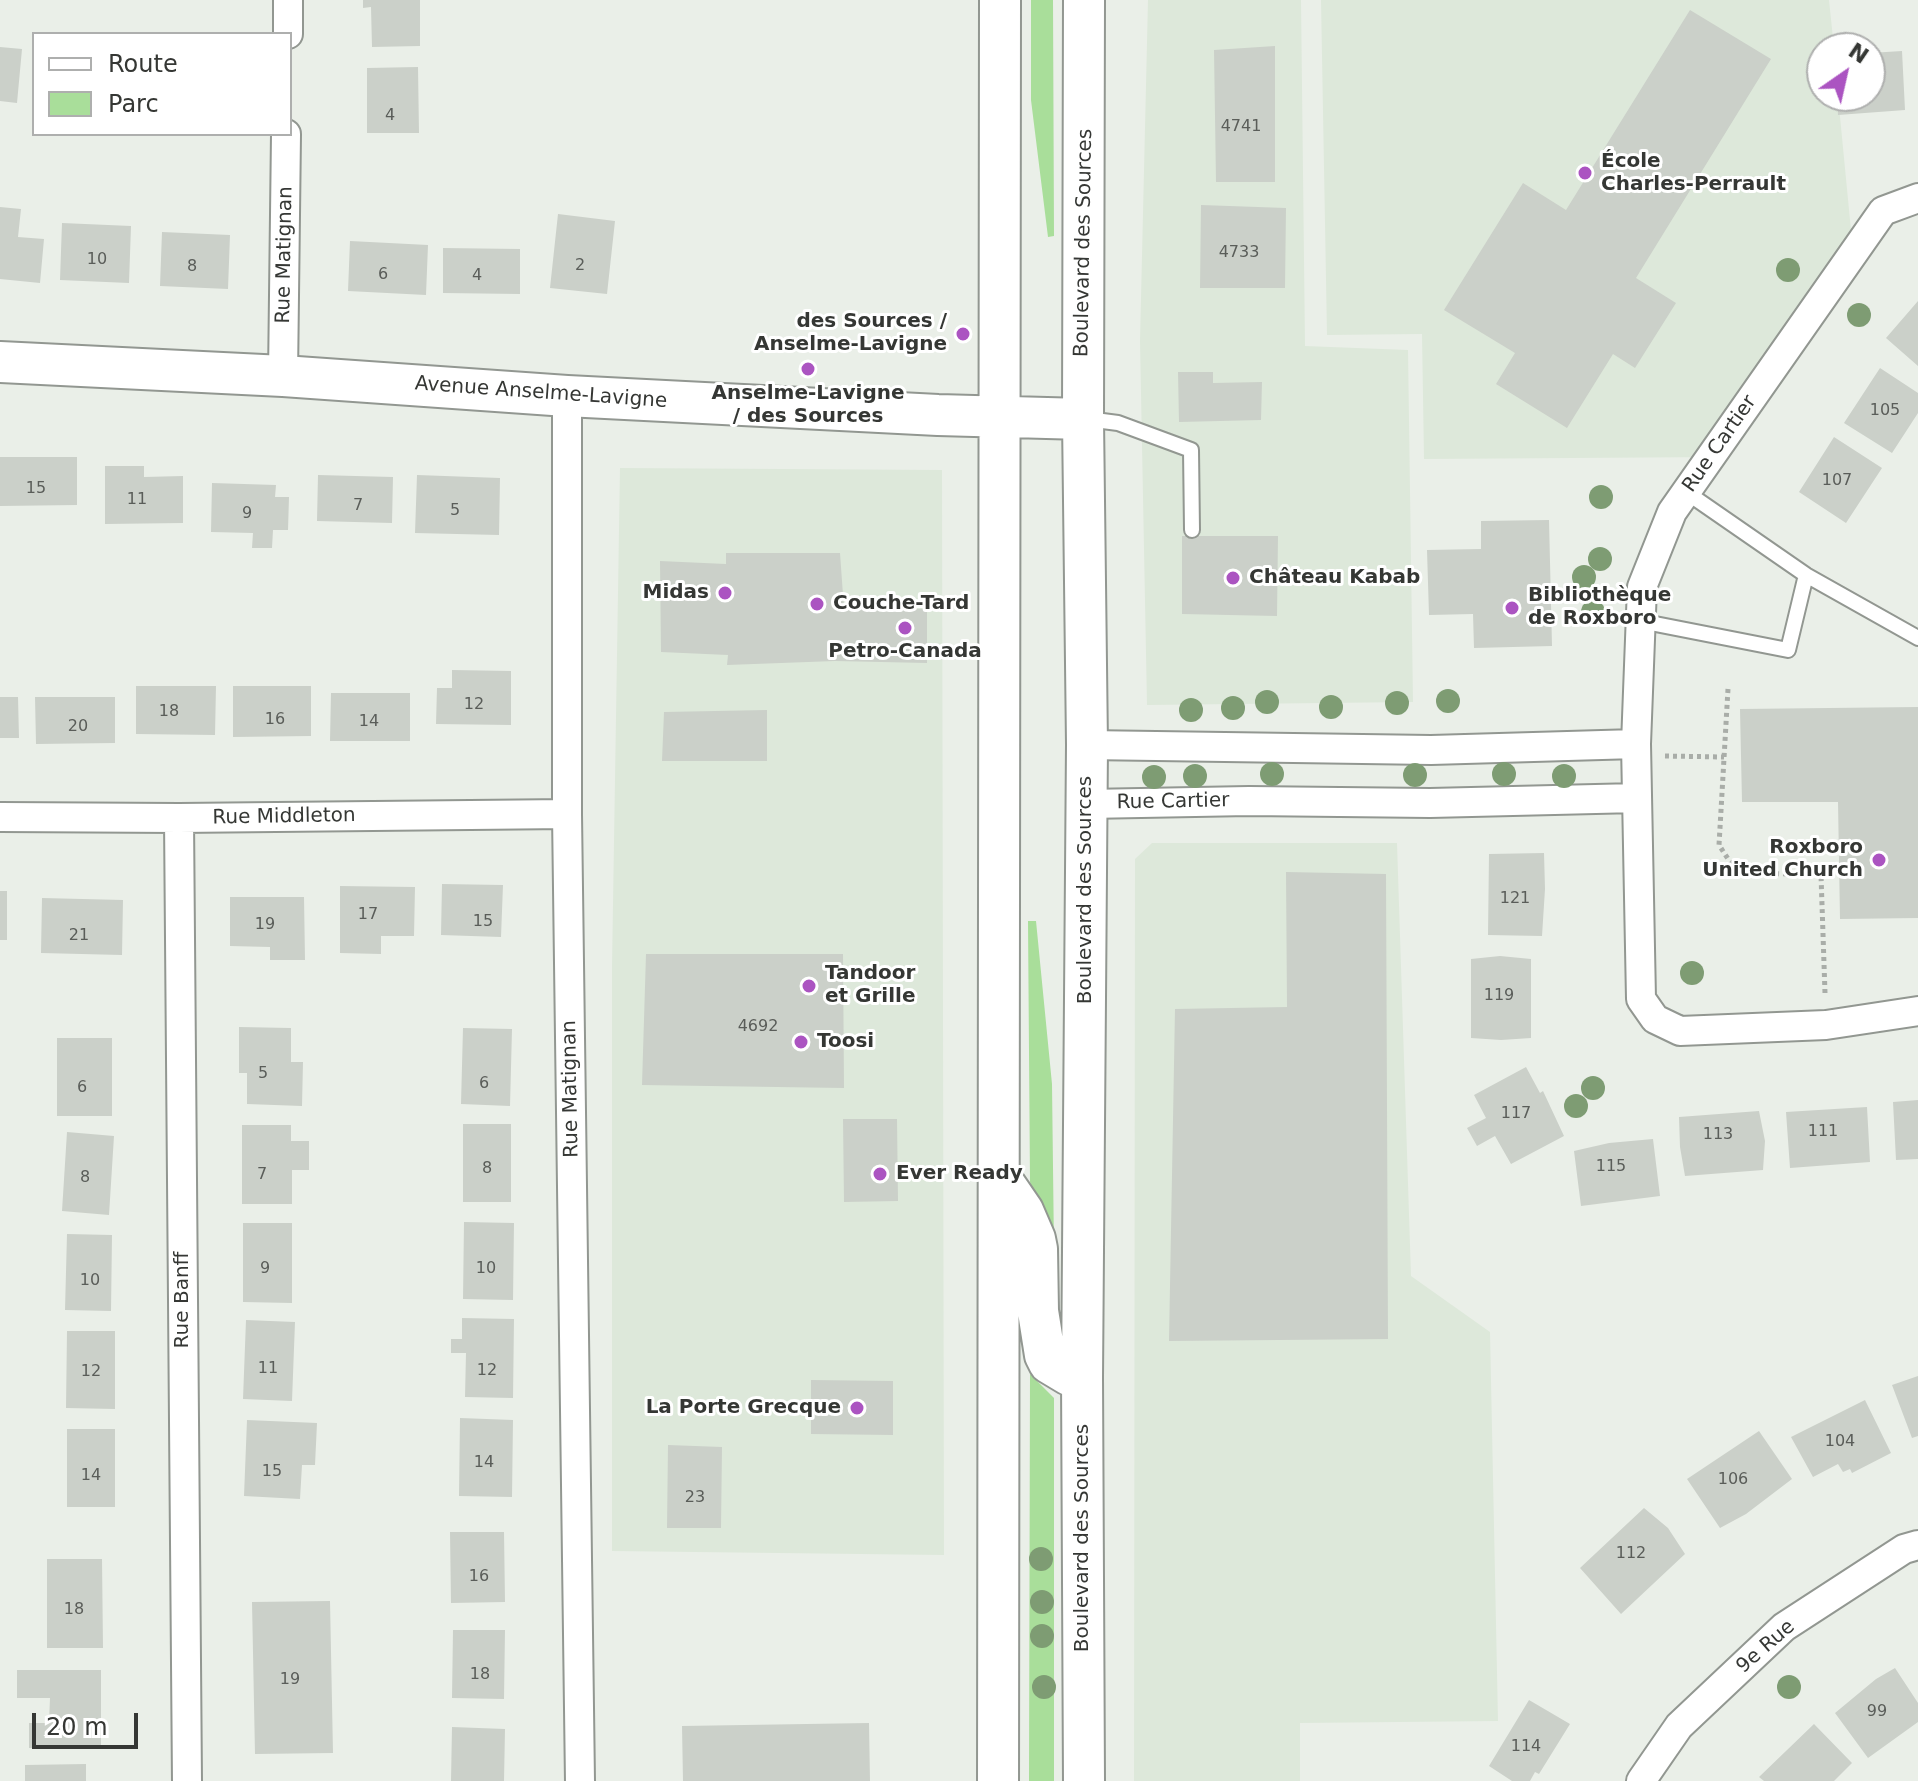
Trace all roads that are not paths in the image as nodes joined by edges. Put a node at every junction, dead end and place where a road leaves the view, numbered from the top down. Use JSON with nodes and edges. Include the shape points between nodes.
{"nodes":[{"id":1,"x":288,"y":0,"type":"edge"},
{"id":2,"x":1000,"y":0,"type":"edge"},
{"id":3,"x":1084,"y":0,"type":"edge"},
{"id":4,"x":288,"y":32,"type":"edge"},
{"id":5,"x":286,"y":136,"type":"edge"},
{"id":6,"x":1918,"y":198,"type":"edge"},
{"id":7,"x":0,"y":362,"type":"edge"},
{"id":8,"x":283,"y":376,"type":"junction"},
{"id":9,"x":567,"y":396,"type":"junction"},
{"id":10,"x":998,"y":418,"type":"junction"},
{"id":11,"x":1083,"y":419,"type":"junction"},
{"id":12,"x":1686,"y":492,"type":"junction"},
{"id":13,"x":1192,"y":530,"type":"dead end"},
{"id":14,"x":1806,"y":575,"type":"junction"},
{"id":15,"x":1640,"y":621,"type":"junction"},
{"id":16,"x":1918,"y":638,"type":"edge"},
{"id":17,"x":1087,"y":745,"type":"junction"},
{"id":18,"x":1636,"y":749,"type":"junction"},
{"id":19,"x":1637,"y":798,"type":"junction"},
{"id":20,"x":1087,"y":804,"type":"junction"},
{"id":21,"x":567,"y":814,"type":"junction"},
{"id":22,"x":0,"y":817,"type":"edge"},
{"id":23,"x":179,"y":818,"type":"junction"},
{"id":24,"x":1918,"y":1011,"type":"edge"},
{"id":25,"x":997,"y":1173,"type":"junction"},
{"id":26,"x":1082,"y":1377,"type":"junction"},
{"id":27,"x":1918,"y":1545,"type":"edge"},
{"id":28,"x":187,"y":1781,"type":"edge"},
{"id":29,"x":580,"y":1781,"type":"edge"},
{"id":30,"x":998,"y":1781,"type":"edge"},
{"id":31,"x":1084,"y":1781,"type":"edge"},
{"id":32,"x":1641,"y":1781,"type":"edge"}],
"edges":[{"from":1,"to":4,"type":"street"},
{"from":2,"to":10,"type":"main road"},
{"from":3,"to":11,"type":"main road","name":"Boulevard des Sources"},
{"from":5,"to":8,"type":"street","name":"Rue Matignan"},
{"from":6,"to":12,"type":"street","name":"Rue Cartier","via":[[1883,211]]},
{"from":7,"to":8,"type":"main road","name":"Avenue Anselme-Lavigne"},
{"from":8,"to":9,"type":"main road","name":"Avenue Anselme-Lavigne"},
{"from":9,"to":10,"type":"main road","name":"Avenue Anselme-Lavigne"},
{"from":9,"to":21,"type":"street","name":"Rue Matignan"},
{"from":10,"to":11,"type":"main road","name":"Avenue Anselme-Lavigne"},
{"from":10,"to":25,"type":"main road"},
{"from":11,"to":13,"type":"lane","via":[[1118,423],[1191,450]]},
{"from":11,"to":17,"type":"main road","name":"Boulevard des Sources"},
{"from":12,"to":14,"type":"lane"},
{"from":12,"to":15,"type":"street","name":"Rue Cartier","via":[[1672,512],[1642,587]]},
{"from":14,"to":15,"type":"lane","via":[[1788,650]]},
{"from":14,"to":16,"type":"lane"},
{"from":15,"to":18,"type":"street","name":"Rue Cartier"},
{"from":17,"to":18,"type":"street"},
{"from":17,"to":20,"type":"main road","name":"Boulevard des Sources"},
{"from":18,"to":19,"type":"street","name":"Rue Cartier"},
{"from":19,"to":20,"type":"street","name":"Rue Cartier"},
{"from":19,"to":24,"type":"street","via":[[1641,999],[1655,1019],[1680,1031],[1826,1025]]},
{"from":20,"to":26,"type":"main road","name":"Boulevard des Sources"},
{"from":21,"to":23,"type":"street","name":"Rue Middleton"},
{"from":21,"to":29,"type":"street","name":"Rue Matignan"},
{"from":22,"to":23,"type":"street","name":"Rue Middleton"},
{"from":23,"to":28,"type":"street","name":"Rue Banff"},
{"from":25,"to":26,"type":"main road","via":[[1035,1239],[1045,1355],[1069,1375]]},
{"from":25,"to":30,"type":"main road"},
{"from":26,"to":31,"type":"main road","name":"Boulevard des Sources"},
{"from":27,"to":32,"type":"street","name":"9e Rue","via":[[1784,1627],[1679,1726]]}]}
